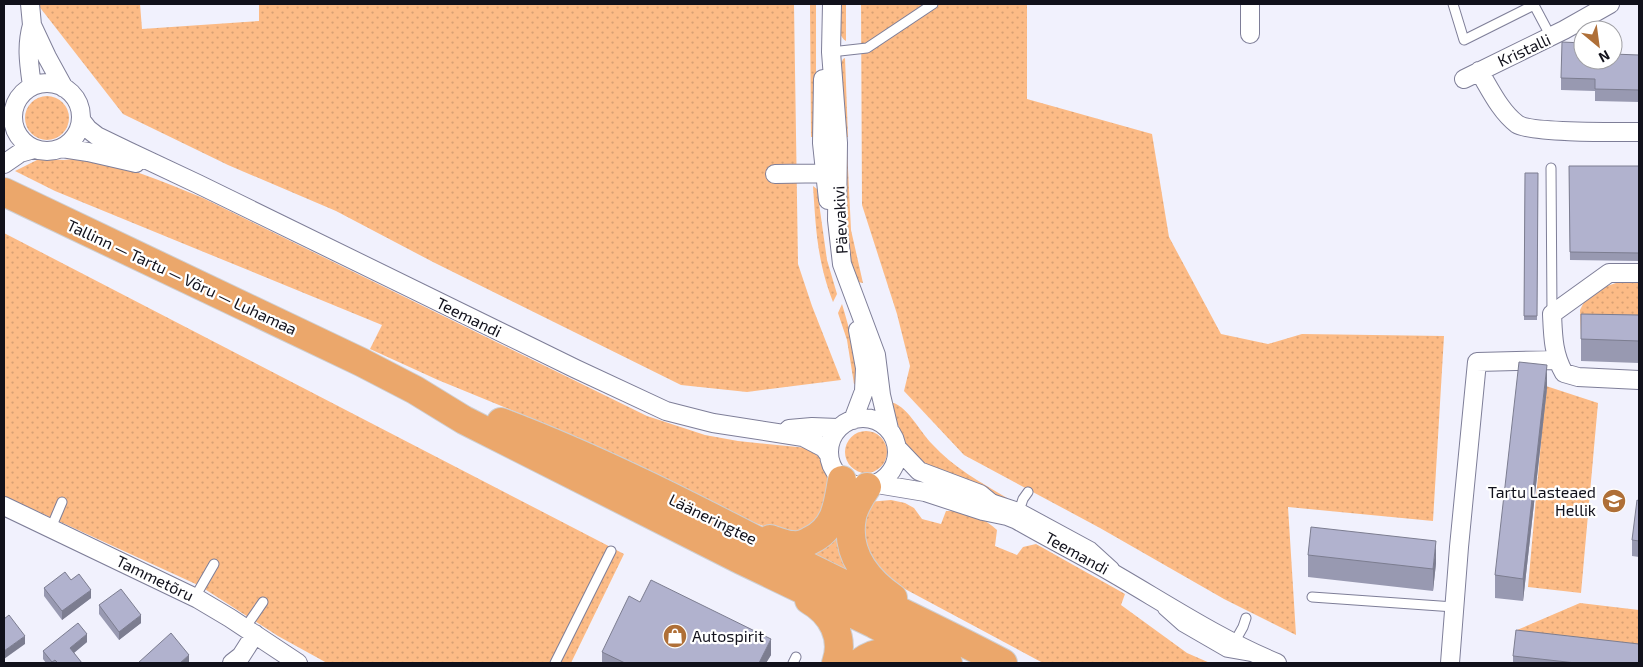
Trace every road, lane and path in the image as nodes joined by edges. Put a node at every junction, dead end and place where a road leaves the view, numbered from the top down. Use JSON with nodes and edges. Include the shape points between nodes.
{"nodes":[{"id":1,"x":30,"y":4,"type":"edge"},
{"id":2,"x":824,"y":4,"type":"edge"},
{"id":3,"x":832,"y":4,"type":"edge"},
{"id":4,"x":933,"y":4,"type":"edge"},
{"id":5,"x":1250,"y":4,"type":"edge"},
{"id":6,"x":1454,"y":4,"type":"edge"},
{"id":7,"x":1610,"y":4,"type":"edge"},
{"id":8,"x":32,"y":24,"type":"junction"},
{"id":9,"x":1250,"y":34,"type":"dead end"},
{"id":10,"x":1551,"y":37,"type":"junction"},
{"id":11,"x":831,"y":52,"type":"junction"},
{"id":12,"x":1480,"y":71,"type":"junction"},
{"id":13,"x":1464,"y":79,"type":"dead end"},
{"id":14,"x":32,"y":86,"type":"junction"},
{"id":15,"x":64,"y":88,"type":"junction"},
{"id":16,"x":81,"y":120,"type":"junction"},
{"id":17,"x":13,"y":123,"type":"junction"},
{"id":18,"x":1639,"y":132,"type":"edge"},
{"id":19,"x":4,"y":141,"type":"edge"},
{"id":20,"x":62,"y":148,"type":"junction"},
{"id":21,"x":34,"y":149,"type":"junction"},
{"id":22,"x":4,"y":164,"type":"edge"},
{"id":23,"x":1551,"y":168,"type":"dead end"},
{"id":24,"x":832,"y":173,"type":"junction"},
{"id":25,"x":175,"y":174,"type":"junction"},
{"id":26,"x":775,"y":174,"type":"dead end"},
{"id":27,"x":4,"y":192,"type":"edge"},
{"id":28,"x":1639,"y":273,"type":"edge"},
{"id":29,"x":1552,"y":314,"type":"junction"},
{"id":30,"x":1557,"y":360,"type":"junction"},
{"id":31,"x":361,"y":362,"type":"joint"},
{"id":32,"x":1639,"y":380,"type":"edge"},
{"id":33,"x":415,"y":390,"type":"junction"},
{"id":34,"x":846,"y":424,"type":"junction"},
{"id":35,"x":889,"y":429,"type":"junction"},
{"id":36,"x":772,"y":431,"type":"junction"},
{"id":37,"x":898,"y":449,"type":"junction"},
{"id":38,"x":829,"y":455,"type":"junction"},
{"id":39,"x":862,"y":483,"type":"junction"},
{"id":40,"x":1028,"y":492,"type":"dead end"},
{"id":41,"x":62,"y":502,"type":"dead end"},
{"id":42,"x":4,"y":506,"type":"edge"},
{"id":43,"x":1015,"y":515,"type":"junction"},
{"id":44,"x":51,"y":528,"type":"junction"},
{"id":45,"x":732,"y":528,"type":"junction"},
{"id":46,"x":611,"y":551,"type":"dead end"},
{"id":47,"x":741,"y":560,"type":"junction"},
{"id":48,"x":214,"y":564,"type":"dead end"},
{"id":49,"x":1136,"y":588,"type":"junction"},
{"id":50,"x":195,"y":597,"type":"junction"},
{"id":51,"x":1312,"y":597,"type":"dead end"},
{"id":52,"x":263,"y":602,"type":"dead end"},
{"id":53,"x":1454,"y":607,"type":"junction"},
{"id":54,"x":1246,"y":618,"type":"dead end"},
{"id":55,"x":250,"y":631,"type":"junction"},
{"id":56,"x":1234,"y":643,"type":"junction"},
{"id":57,"x":952,"y":650,"type":"edge"},
{"id":58,"x":1270,"y":662,"type":"edge"},
{"id":59,"x":232,"y":663,"type":"edge"},
{"id":60,"x":298,"y":663,"type":"edge"},
{"id":61,"x":556,"y":663,"type":"edge"},
{"id":62,"x":836,"y":663,"type":"edge"},
{"id":63,"x":860,"y":663,"type":"edge"},
{"id":64,"x":919,"y":663,"type":"edge"},
{"id":65,"x":1003,"y":663,"type":"edge"},
{"id":66,"x":1450,"y":663,"type":"edge"}],
"edges":[{"from":1,"to":8,"type":"street"},
{"from":2,"to":24,"type":"street","name":"Päevakivi","via":[[822,143]]},
{"from":3,"to":11,"type":"street","name":"Päevakivi"},
{"from":4,"to":11,"type":"lane","via":[[867,48]]},
{"from":5,"to":9,"type":"street"},
{"from":6,"to":10,"type":"lane","via":[[1464,40],[1534,5]]},
{"from":7,"to":10,"type":"street","name":"Kristalli"},
{"from":8,"to":14,"type":"street","via":[[28,39]]},
{"from":8,"to":15,"type":"street"},
{"from":10,"to":12,"type":"street","name":"Kristalli"},
{"from":11,"to":24,"type":"street","name":"Päevakivi"},
{"from":12,"to":13,"type":"street","name":"Kristalli"},
{"from":12,"to":18,"type":"street","via":[[1502,110],[1518,125],[1537,129]]},
{"from":14,"to":15,"type":"street","via":[[42,83]]},
{"from":14,"to":17,"type":"street","via":[[16,102]]},
{"from":15,"to":16,"type":"street","via":[[77,101]]},
{"from":16,"to":20,"type":"street","via":[[75,136]]},
{"from":16,"to":25,"type":"street","name":"Teemandi","via":[[97,136]]},
{"from":17,"to":19,"type":"street"},
{"from":17,"to":21,"type":"street","via":[[24,143]]},
{"from":20,"to":21,"type":"street","via":[[53,151]]},
{"from":20,"to":25,"type":"street","name":"Teemandi","via":[[122,159]]},
{"from":21,"to":22,"type":"street","via":[[20,153]]},
{"from":23,"to":29,"type":"lane"},
{"from":24,"to":26,"type":"street"},
{"from":24,"to":34,"type":"street","name":"Päevakivi","via":[[832,250],[858,332],[865,368],[864,391]]},
{"from":24,"to":35,"type":"street","name":"Päevakivi","via":[[842,264],[876,355]]},
{"from":25,"to":36,"type":"street","name":"Teemandi","via":[[666,410],[713,423]]},
{"from":27,"to":31,"type":"highway","name":"Tallinn — Tartu — Võru — Luhamaa"},
{"from":28,"to":29,"type":"street","via":[[1609,273]]},
{"from":29,"to":30,"type":"street"},
{"from":30,"to":32,"type":"street","via":[[1564,372],[1578,377]]},
{"from":30,"to":53,"type":"street","via":[[1478,362]]},
{"from":31,"to":33,"type":"highway","name":"Lääneringtee"},
{"from":33,"to":45,"type":"highway","name":"Lääneringtee","via":[[578,453]]},
{"from":33,"to":47,"type":"highway","name":"Lääneringtee","via":[[464,420]]},
{"from":34,"to":35,"type":"street","name":"Teemandi","via":[[858,418],[869,418]]},
{"from":34,"to":36,"type":"street","name":"Teemandi"},
{"from":34,"to":38,"type":"street","via":[[833,436]]},
{"from":35,"to":37,"type":"street","name":"Teemandi"},
{"from":36,"to":38,"type":"street","name":"Teemandi","via":[[812,440]]},
{"from":37,"to":39,"type":"street","via":[[893,470],[886,478]]},
{"from":37,"to":43,"type":"street","name":"Teemandi","via":[[919,471],[980,494]]},
{"from":38,"to":39,"type":"street","name":"Teemandi","via":[[836,473]]},
{"from":39,"to":43,"type":"street","name":"Teemandi","via":[[926,492],[983,512]]},
{"from":39,"to":45,"type":"highway","via":[[837,508],[829,526],[819,536],[803,544],[792,545]]},
{"from":39,"to":57,"type":"highway","via":[[850,536],[858,561],[868,577],[886,593],[930,620]]},
{"from":40,"to":43,"type":"lane"},
{"from":41,"to":44,"type":"lane"},
{"from":42,"to":44,"type":"street","name":"Tammetõru"},
{"from":43,"to":49,"type":"street","name":"Teemandi"},
{"from":44,"to":50,"type":"street","name":"Tammetõru"},
{"from":45,"to":57,"type":"highway","name":"Lääneringtee","via":[[865,595]]},
{"from":46,"to":61,"type":"lane"},
{"from":47,"to":57,"type":"highway","name":"Lääneringtee","via":[[874,624]]},
{"from":47,"to":62,"type":"highway","via":[[817,604],[828,615],[839,638]]},
{"from":48,"to":50,"type":"lane"},
{"from":49,"to":56,"type":"street","name":"Teemandi"},
{"from":49,"to":58,"type":"lane","via":[[1181,626],[1226,652]]},
{"from":50,"to":55,"type":"street","name":"Tammetõru"},
{"from":51,"to":53,"type":"lane"},
{"from":52,"to":55,"type":"lane"},
{"from":53,"to":66,"type":"street"},
{"from":54,"to":56,"type":"lane"},
{"from":55,"to":59,"type":"street","via":[[241,656]]},
{"from":55,"to":60,"type":"street","name":"Tammetõru"},
{"from":56,"to":58,"type":"street"},
{"from":57,"to":65,"type":"highway","name":"Lääneringtee"},
{"from":63,"to":64,"type":"highway","via":[[878,653],[891,652]]}]}
